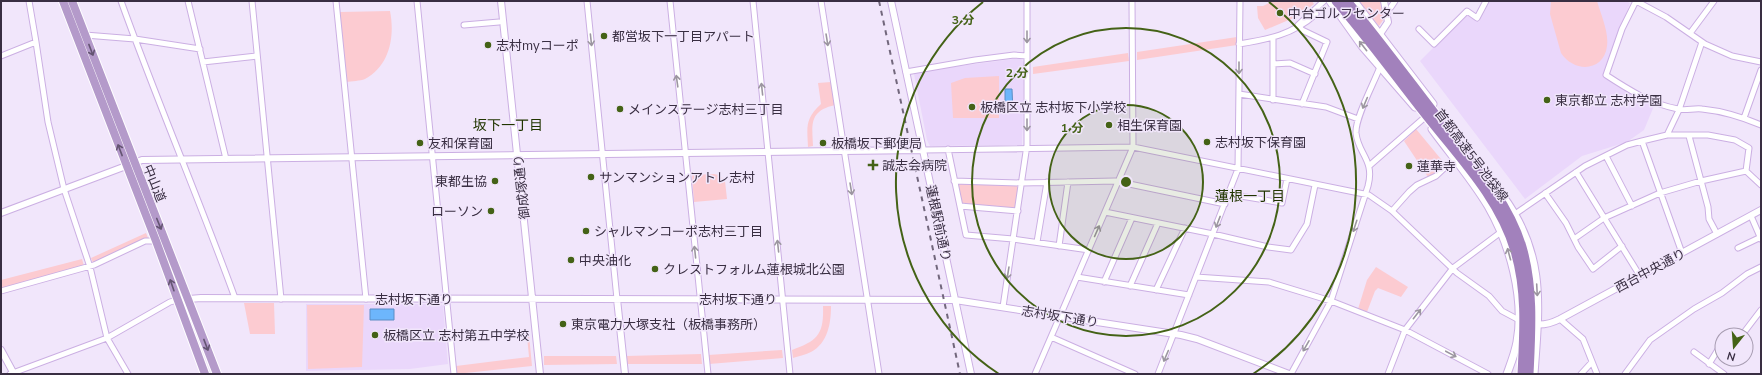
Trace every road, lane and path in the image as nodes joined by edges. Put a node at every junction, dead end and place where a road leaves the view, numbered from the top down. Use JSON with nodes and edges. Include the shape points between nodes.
{"nodes":[{"id":1,"x":29,"y":1,"type":"edge"},
{"id":2,"x":63,"y":1,"type":"edge"},
{"id":3,"x":72,"y":1,"type":"edge"},
{"id":4,"x":121,"y":1,"type":"edge"},
{"id":5,"x":188,"y":1,"type":"edge"},
{"id":6,"x":252,"y":1,"type":"edge"},
{"id":7,"x":336,"y":1,"type":"edge"},
{"id":8,"x":417,"y":1,"type":"edge"},
{"id":9,"x":501,"y":1,"type":"edge"},
{"id":10,"x":587,"y":1,"type":"edge"},
{"id":11,"x":670,"y":1,"type":"edge"},
{"id":12,"x":753,"y":1,"type":"edge"},
{"id":13,"x":821,"y":1,"type":"edge"},
{"id":14,"x":891,"y":1,"type":"edge"},
{"id":15,"x":1027,"y":1,"type":"edge"},
{"id":16,"x":1132,"y":1,"type":"edge"},
{"id":17,"x":1240,"y":1,"type":"edge"},
{"id":18,"x":1324,"y":1,"type":"edge"},
{"id":19,"x":1330,"y":1,"type":"edge"},
{"id":20,"x":1336,"y":1,"type":"edge"},
{"id":21,"x":1347,"y":1,"type":"edge"},
{"id":22,"x":1354,"y":1,"type":"edge"},
{"id":23,"x":1384,"y":1,"type":"edge"},
{"id":24,"x":1395,"y":1,"type":"edge"},
{"id":25,"x":1486,"y":1,"type":"edge"},
{"id":26,"x":1636,"y":1,"type":"edge"},
{"id":27,"x":1714,"y":1,"type":"edge"},
{"id":28,"x":1391,"y":7,"type":"dead end"},
{"id":29,"x":1316,"y":14,"type":"dead end"},
{"id":30,"x":499,"y":22,"type":"dead end"},
{"id":31,"x":464,"y":25,"type":"dead end"},
{"id":32,"x":1299,"y":27,"type":"junction"},
{"id":33,"x":1419,"y":29,"type":"dead end"},
{"id":34,"x":1691,"y":32,"type":"junction"},
{"id":35,"x":1380,"y":34,"type":"junction"},
{"id":36,"x":85,"y":35,"type":"junction"},
{"id":37,"x":1273,"y":38,"type":"junction"},
{"id":38,"x":135,"y":39,"type":"junction"},
{"id":39,"x":36,"y":42,"type":"junction"},
{"id":40,"x":1702,"y":42,"type":"junction"},
{"id":41,"x":1239,"y":44,"type":"junction"},
{"id":42,"x":200,"y":48,"type":"junction"},
{"id":43,"x":1,"y":56,"type":"edge"},
{"id":44,"x":257,"y":56,"type":"junction"},
{"id":45,"x":1027,"y":56,"type":"junction"},
{"id":46,"x":203,"y":62,"type":"junction"},
{"id":47,"x":1761,"y":62,"type":"edge"},
{"id":48,"x":1273,"y":64,"type":"junction"},
{"id":49,"x":1380,"y":67,"type":"junction"},
{"id":50,"x":1761,"y":70,"type":"edge"},
{"id":51,"x":906,"y":72,"type":"junction"},
{"id":52,"x":1315,"y":74,"type":"junction"},
{"id":53,"x":1239,"y":94,"type":"junction"},
{"id":54,"x":1273,"y":100,"type":"junction"},
{"id":55,"x":1302,"y":104,"type":"junction"},
{"id":56,"x":1679,"y":110,"type":"junction"},
{"id":57,"x":1424,"y":118,"type":"junction"},
{"id":58,"x":1744,"y":118,"type":"junction"},
{"id":59,"x":1358,"y":119,"type":"junction"},
{"id":60,"x":1761,"y":125,"type":"edge"},
{"id":61,"x":1667,"y":135,"type":"junction"},
{"id":62,"x":1689,"y":136,"type":"junction"},
{"id":63,"x":1642,"y":141,"type":"junction"},
{"id":64,"x":1133,"y":147,"type":"junction"},
{"id":65,"x":948,"y":149,"type":"junction"},
{"id":66,"x":1026,"y":149,"type":"junction"},
{"id":67,"x":923,"y":150,"type":"junction"},
{"id":68,"x":845,"y":151,"type":"junction"},
{"id":69,"x":768,"y":152,"type":"junction"},
{"id":70,"x":685,"y":153,"type":"junction"},
{"id":71,"x":602,"y":154,"type":"junction"},
{"id":72,"x":517,"y":155,"type":"junction"},
{"id":73,"x":432,"y":156,"type":"junction"},
{"id":74,"x":1606,"y":156,"type":"junction"},
{"id":75,"x":352,"y":157,"type":"junction"},
{"id":76,"x":267,"y":158,"type":"junction"},
{"id":77,"x":181,"y":159,"type":"junction"},
{"id":78,"x":226,"y":159,"type":"junction"},
{"id":79,"x":1454,"y":159,"type":"junction"},
{"id":80,"x":134,"y":162,"type":"junction"},
{"id":81,"x":126,"y":165,"type":"junction"},
{"id":82,"x":1369,"y":166,"type":"junction"},
{"id":83,"x":1238,"y":169,"type":"junction"},
{"id":84,"x":1746,"y":171,"type":"junction"},
{"id":85,"x":1576,"y":172,"type":"junction"},
{"id":86,"x":1287,"y":179,"type":"junction"},
{"id":87,"x":954,"y":181,"type":"junction"},
{"id":88,"x":1701,"y":181,"type":"junction"},
{"id":89,"x":1047,"y":182,"type":"junction"},
{"id":90,"x":1068,"y":182,"type":"junction"},
{"id":91,"x":1118,"y":182,"type":"junction"},
{"id":92,"x":1022,"y":183,"type":"junction"},
{"id":93,"x":1761,"y":184,"type":"edge"},
{"id":94,"x":1315,"y":185,"type":"junction"},
{"id":95,"x":64,"y":189,"type":"junction"},
{"id":96,"x":1545,"y":193,"type":"junction"},
{"id":97,"x":1660,"y":193,"type":"junction"},
{"id":98,"x":1229,"y":194,"type":"junction"},
{"id":99,"x":1365,"y":194,"type":"junction"},
{"id":100,"x":1225,"y":204,"type":"junction"},
{"id":101,"x":960,"y":206,"type":"junction"},
{"id":102,"x":1632,"y":206,"type":"junction"},
{"id":103,"x":1761,"y":210,"type":"edge"},
{"id":104,"x":1018,"y":211,"type":"junction"},
{"id":105,"x":1392,"y":211,"type":"junction"},
{"id":106,"x":1105,"y":212,"type":"junction"},
{"id":107,"x":1,"y":213,"type":"edge"},
{"id":108,"x":1515,"y":214,"type":"junction"},
{"id":109,"x":1751,"y":216,"type":"junction"},
{"id":110,"x":1132,"y":218,"type":"junction"},
{"id":111,"x":1604,"y":218,"type":"junction"},
{"id":112,"x":1158,"y":223,"type":"junction"},
{"id":113,"x":1185,"y":228,"type":"junction"},
{"id":114,"x":1501,"y":232,"type":"junction"},
{"id":115,"x":1213,"y":234,"type":"junction"},
{"id":116,"x":1717,"y":234,"type":"junction"},
{"id":117,"x":1574,"y":238,"type":"junction"},
{"id":118,"x":1761,"y":238,"type":"edge"},
{"id":119,"x":1014,"y":239,"type":"junction"},
{"id":120,"x":156,"y":241,"type":"junction"},
{"id":121,"x":1037,"y":242,"type":"junction"},
{"id":122,"x":1059,"y":246,"type":"junction"},
{"id":123,"x":1622,"y":246,"type":"junction"},
{"id":124,"x":1738,"y":248,"type":"dead end"},
{"id":125,"x":1089,"y":250,"type":"junction"},
{"id":126,"x":1682,"y":253,"type":"junction"},
{"id":127,"x":90,"y":267,"type":"junction"},
{"id":128,"x":1761,"y":267,"type":"edge"},
{"id":129,"x":1452,"y":268,"type":"junction"},
{"id":130,"x":1640,"y":276,"type":"junction"},
{"id":131,"x":1077,"y":277,"type":"junction"},
{"id":132,"x":1196,"y":277,"type":"junction"},
{"id":133,"x":1104,"y":282,"type":"junction"},
{"id":134,"x":1130,"y":286,"type":"junction"},
{"id":135,"x":1156,"y":290,"type":"junction"},
{"id":136,"x":1,"y":291,"type":"edge"},
{"id":137,"x":1189,"y":295,"type":"junction"},
{"id":138,"x":235,"y":298,"type":"junction"},
{"id":139,"x":366,"y":298,"type":"junction"},
{"id":140,"x":188,"y":299,"type":"junction"},
{"id":141,"x":281,"y":299,"type":"junction"},
{"id":142,"x":446,"y":299,"type":"junction"},
{"id":143,"x":532,"y":299,"type":"junction"},
{"id":144,"x":617,"y":299,"type":"junction"},
{"id":145,"x":700,"y":299,"type":"junction"},
{"id":146,"x":783,"y":299,"type":"junction"},
{"id":147,"x":868,"y":299,"type":"junction"},
{"id":148,"x":177,"y":300,"type":"junction"},
{"id":149,"x":955,"y":300,"type":"junction"},
{"id":150,"x":1332,"y":301,"type":"junction"},
{"id":151,"x":1003,"y":307,"type":"junction"},
{"id":152,"x":1761,"y":310,"type":"edge"},
{"id":153,"x":1061,"y":317,"type":"junction"},
{"id":154,"x":1560,"y":319,"type":"junction"},
{"id":155,"x":1519,"y":320,"type":"junction"},
{"id":156,"x":1538,"y":325,"type":"junction"},
{"id":157,"x":1748,"y":327,"type":"edge"},
{"id":158,"x":1404,"y":330,"type":"junction"},
{"id":159,"x":1174,"y":334,"type":"junction"},
{"id":160,"x":1051,"y":337,"type":"junction"},
{"id":161,"x":107,"y":338,"type":"junction"},
{"id":162,"x":1,"y":350,"type":"edge"},
{"id":163,"x":1694,"y":352,"type":"dead end"},
{"id":164,"x":1714,"y":356,"type":"edge"},
{"id":165,"x":1592,"y":362,"type":"junction"},
{"id":166,"x":1709,"y":364,"type":"junction"},
{"id":167,"x":12,"y":374,"type":"edge"},
{"id":168,"x":128,"y":374,"type":"edge"},
{"id":169,"x":205,"y":374,"type":"edge"},
{"id":170,"x":217,"y":374,"type":"edge"},
{"id":171,"x":454,"y":374,"type":"edge"},
{"id":172,"x":540,"y":374,"type":"edge"},
{"id":173,"x":624,"y":374,"type":"edge"},
{"id":174,"x":708,"y":374,"type":"edge"},
{"id":175,"x":790,"y":374,"type":"edge"},
{"id":176,"x":879,"y":374,"type":"edge"},
{"id":177,"x":971,"y":374,"type":"edge"},
{"id":178,"x":1035,"y":374,"type":"edge"},
{"id":179,"x":1135,"y":374,"type":"edge"},
{"id":180,"x":1158,"y":374,"type":"edge"},
{"id":181,"x":1290,"y":374,"type":"edge"},
{"id":182,"x":1388,"y":374,"type":"edge"},
{"id":183,"x":1488,"y":374,"type":"edge"},
{"id":184,"x":1507,"y":374,"type":"edge"},
{"id":185,"x":1522,"y":374,"type":"edge"},
{"id":186,"x":1530,"y":374,"type":"edge"},
{"id":187,"x":1534,"y":374,"type":"edge"},
{"id":188,"x":1581,"y":374,"type":"edge"},
{"id":189,"x":1597,"y":374,"type":"edge"},
{"id":190,"x":1625,"y":374,"type":"edge"},
{"id":191,"x":1724,"y":374,"type":"edge"}],
"edges":[{"from":1,"to":39,"type":"street"},
{"from":81,"to":2,"type":"highway","name":"中山道","one_way":true},
{"from":3,"to":36,"type":"highway","name":"中山道"},
{"from":4,"to":38,"type":"street"},
{"from":5,"to":42,"type":"street"},
{"from":6,"to":44,"type":"street"},
{"from":7,"to":75,"type":"street"},
{"from":8,"to":73,"type":"street"},
{"from":9,"to":72,"type":"street","name":"御成塚通り"},
{"from":10,"to":71,"type":"street","one_way":true},
{"from":70,"to":11,"type":"street","one_way":true},
{"from":69,"to":12,"type":"street","one_way":true},
{"from":13,"to":68,"type":"street","one_way":true},
{"from":14,"to":51,"type":"street","name":"蓮根駅前通り"},
{"from":15,"to":45,"type":"street","one_way":true},
{"from":16,"to":64,"type":"street"},
{"from":17,"to":41,"type":"street"},
{"from":18,"to":32,"type":"street","via":[[1298,25]]},
{"from":49,"to":19,"type":"main road","one_way":true},
{"from":20,"to":185,"type":"highway","name":"首都高速5号池袋線","bridge":true,"via":[[1479,181],[1505,223],[1515,250],[1522,289]]},
{"from":21,"to":186,"type":"highway","name":"首都高速5号池袋線","bridge":true,"via":[[1484,177],[1512,221],[1522,247],[1530,288]]},
{"from":22,"to":35,"type":"main road"},
{"from":23,"to":35,"type":"street","via":[[1388,18]]},
{"from":24,"to":28,"type":"street"},
{"from":25,"to":33,"type":"street","via":[[1477,18],[1467,11],[1434,44]]},
{"from":26,"to":34,"type":"street"},
{"from":26,"to":56,"type":"street","via":[[1622,29],[1606,75],[1631,92]]},
{"from":27,"to":34,"type":"street"},
{"from":29,"to":32,"type":"street"},
{"from":30,"to":31,"type":"street"},
{"from":32,"to":37,"type":"street"},
{"from":32,"to":52,"type":"street","via":[[1327,42]]},
{"from":34,"to":40,"type":"street"},
{"from":35,"to":108,"type":"main road"},
{"from":36,"to":38,"type":"street"},
{"from":36,"to":80,"type":"highway","name":"中山道","one_way":true},
{"from":37,"to":41,"type":"street"},
{"from":37,"to":48,"type":"street"},
{"from":38,"to":42,"type":"street"},
{"from":38,"to":77,"type":"street"},
{"from":39,"to":43,"type":"street"},
{"from":39,"to":95,"type":"street","via":[[48,122]]},
{"from":40,"to":47,"type":"street","via":[[1732,56]]},
{"from":40,"to":56,"type":"street"},
{"from":41,"to":53,"type":"street","one_way":true},
{"from":42,"to":46,"type":"street"},
{"from":44,"to":46,"type":"street"},
{"from":44,"to":76,"type":"street"},
{"from":45,"to":51,"type":"street","via":[[975,60]]},
{"from":45,"to":66,"type":"street","one_way":true},
{"from":46,"to":78,"type":"street"},
{"from":48,"to":52,"type":"street","via":[[1290,63]]},
{"from":48,"to":54,"type":"street"},
{"from":49,"to":57,"type":"main road"},
{"from":49,"to":59,"type":"street","one_way":true},
{"from":50,"to":58,"type":"street"},
{"from":51,"to":67,"type":"street","name":"蓮根駅前通り"},
{"from":52,"to":55,"type":"street"},
{"from":53,"to":54,"type":"street"},
{"from":53,"to":83,"type":"street"},
{"from":54,"to":55,"type":"street"},
{"from":55,"to":59,"type":"street","via":[[1326,107]]},
{"from":56,"to":58,"type":"street","via":[[1700,108]]},
{"from":56,"to":61,"type":"street"},
{"from":57,"to":79,"type":"main road"},
{"from":57,"to":82,"type":"street"},
{"from":58,"to":60,"type":"street"},
{"from":59,"to":82,"type":"street","via":[[1356,136]]},
{"from":61,"to":62,"type":"street"},
{"from":61,"to":63,"type":"street"},
{"from":62,"to":84,"type":"street","via":[[1708,135],[1735,140],[1749,148]]},
{"from":62,"to":88,"type":"street"},
{"from":63,"to":74,"type":"street","via":[[1627,145]]},
{"from":63,"to":97,"type":"street"},
{"from":64,"to":66,"type":"street"},
{"from":64,"to":83,"type":"street"},
{"from":64,"to":91,"type":"street"},
{"from":65,"to":66,"type":"street"},
{"from":65,"to":67,"type":"street"},
{"from":65,"to":87,"type":"street"},
{"from":66,"to":92,"type":"street"},
{"from":67,"to":68,"type":"street"},
{"from":67,"to":149,"type":"street","name":"蓮根駅前通り"},
{"from":68,"to":69,"type":"street"},
{"from":68,"to":147,"type":"street","one_way":true},
{"from":69,"to":70,"type":"street"},
{"from":146,"to":69,"type":"street","one_way":true},
{"from":70,"to":71,"type":"street"},
{"from":145,"to":70,"type":"street","one_way":true},
{"from":71,"to":72,"type":"street"},
{"from":71,"to":144,"type":"street"},
{"from":72,"to":73,"type":"street"},
{"from":72,"to":143,"type":"street","name":"御成塚通り"},
{"from":73,"to":75,"type":"street"},
{"from":73,"to":142,"type":"street"},
{"from":74,"to":85,"type":"street"},
{"from":74,"to":102,"type":"street"},
{"from":75,"to":76,"type":"street"},
{"from":75,"to":139,"type":"street"},
{"from":76,"to":78,"type":"street"},
{"from":76,"to":141,"type":"street"},
{"from":77,"to":78,"type":"street"},
{"from":77,"to":80,"type":"street"},
{"from":77,"to":138,"type":"street","via":[[207,220]]},
{"from":79,"to":105,"type":"street","via":[[1436,176],[1417,185]]},
{"from":79,"to":114,"type":"main road","via":[[1488,206]]},
{"from":80,"to":81,"type":"street"},
{"from":80,"to":140,"type":"highway","name":"中山道","one_way":true},
{"from":81,"to":95,"type":"street"},
{"from":81,"to":120,"type":"highway","name":"中山道"},
{"from":82,"to":99,"type":"street","via":[[1370,177]]},
{"from":83,"to":86,"type":"street"},
{"from":83,"to":98,"type":"street"},
{"from":84,"to":88,"type":"street"},
{"from":84,"to":93,"type":"street"},
{"from":85,"to":96,"type":"street"},
{"from":85,"to":111,"type":"street"},
{"from":86,"to":94,"type":"street"},
{"from":86,"to":98,"type":"street","via":[[1282,203]]},
{"from":87,"to":92,"type":"street"},
{"from":87,"to":101,"type":"street"},
{"from":88,"to":97,"type":"street"},
{"from":88,"to":116,"type":"street","via":[[1710,219]]},
{"from":89,"to":90,"type":"street"},
{"from":89,"to":92,"type":"street"},
{"from":89,"to":121,"type":"street"},
{"from":90,"to":91,"type":"street"},
{"from":90,"to":122,"type":"street"},
{"from":91,"to":100,"type":"street"},
{"from":91,"to":106,"type":"street"},
{"from":92,"to":104,"type":"street"},
{"from":94,"to":99,"type":"street"},
{"from":94,"to":115,"type":"street","via":[[1307,224],[1292,250]]},
{"from":95,"to":107,"type":"street"},
{"from":95,"to":127,"type":"street"},
{"from":96,"to":108,"type":"street"},
{"from":96,"to":117,"type":"street"},
{"from":97,"to":102,"type":"street"},
{"from":97,"to":126,"type":"street"},
{"from":98,"to":100,"type":"street"},
{"from":99,"to":105,"type":"street"},
{"from":99,"to":150,"type":"street","one_way":true},
{"from":100,"to":115,"type":"street","one_way":true},
{"from":101,"to":104,"type":"street"},
{"from":101,"to":119,"type":"street","via":[[966,235]]},
{"from":102,"to":111,"type":"street"},
{"from":103,"to":109,"type":"street","name":"西台中央通り"},
{"from":104,"to":119,"type":"street"},
{"from":105,"to":129,"type":"street"},
{"from":106,"to":110,"type":"street"},
{"from":125,"to":106,"type":"street","one_way":true},
{"from":108,"to":156,"type":"main road","one_way":true,"via":[[1532,255],[1537,280]]},
{"from":109,"to":116,"type":"street","name":"西台中央通り"},
{"from":109,"to":118,"type":"street"},
{"from":110,"to":112,"type":"street"},
{"from":110,"to":133,"type":"street"},
{"from":111,"to":117,"type":"street"},
{"from":111,"to":123,"type":"street"},
{"from":112,"to":113,"type":"street"},
{"from":112,"to":134,"type":"street"},
{"from":113,"to":115,"type":"street"},
{"from":113,"to":135,"type":"street"},
{"from":114,"to":129,"type":"street"},
{"from":155,"to":114,"type":"main road","one_way":true,"via":[[1514,274]]},
{"from":115,"to":132,"type":"street"},
{"from":116,"to":126,"type":"street","name":"西台中央通り"},
{"from":117,"to":123,"type":"street","via":[[1593,269]]},
{"from":118,"to":124,"type":"street"},
{"from":119,"to":121,"type":"street"},
{"from":119,"to":151,"type":"street","one_way":true},
{"from":120,"to":127,"type":"street","via":[[145,241]]},
{"from":148,"to":120,"type":"highway","name":"中山道","one_way":true},
{"from":121,"to":122,"type":"street"},
{"from":122,"to":125,"type":"street"},
{"from":123,"to":130,"type":"street"},
{"from":125,"to":131,"type":"street"},
{"from":126,"to":130,"type":"street","name":"西台中央通り"},
{"from":127,"to":136,"type":"street"},
{"from":127,"to":161,"type":"street"},
{"from":128,"to":190,"type":"street","via":[[1650,340]]},
{"from":129,"to":155,"type":"street","via":[[1489,296],[1502,311]]},
{"from":158,"to":129,"type":"street","one_way":true},
{"from":130,"to":154,"type":"street","name":"西台中央通り"},
{"from":131,"to":133,"type":"street"},
{"from":131,"to":153,"type":"street"},
{"from":132,"to":137,"type":"street"},
{"from":132,"to":150,"type":"street","via":[[1269,282]]},
{"from":133,"to":134,"type":"street"},
{"from":134,"to":135,"type":"street"},
{"from":135,"to":137,"type":"street"},
{"from":137,"to":159,"type":"street"},
{"from":138,"to":140,"type":"street","name":"志村坂下通り"},
{"from":138,"to":141,"type":"street","name":"志村坂下通り"},
{"from":139,"to":141,"type":"street","name":"志村坂下通り"},
{"from":139,"to":142,"type":"street","name":"志村坂下通り"},
{"from":140,"to":148,"type":"street","name":"志村坂下通り"},
{"from":140,"to":170,"type":"highway","name":"中山道","one_way":true},
{"from":142,"to":143,"type":"street","name":"志村坂下通り"},
{"from":142,"to":171,"type":"street"},
{"from":143,"to":144,"type":"street","name":"志村坂下通り"},
{"from":143,"to":172,"type":"street","name":"御成塚通り"},
{"from":144,"to":145,"type":"street","name":"志村坂下通り"},
{"from":144,"to":173,"type":"street"},
{"from":145,"to":146,"type":"street","name":"志村坂下通り"},
{"from":145,"to":174,"type":"street"},
{"from":146,"to":147,"type":"street","name":"志村坂下通り"},
{"from":146,"to":175,"type":"street"},
{"from":147,"to":149,"type":"street","name":"志村坂下通り"},
{"from":147,"to":176,"type":"street"},
{"from":148,"to":161,"type":"street"},
{"from":148,"to":169,"type":"highway","name":"中山道"},
{"from":149,"to":151,"type":"street","name":"志村坂下通り"},
{"from":149,"to":177,"type":"street","name":"蓮根駅前通り"},
{"from":150,"to":158,"type":"street"},
{"from":150,"to":181,"type":"street","one_way":true},
{"from":151,"to":153,"type":"street","name":"志村坂下通り"},
{"from":152,"to":157,"type":"street"},
{"from":153,"to":159,"type":"street","name":"志村坂下通り"},
{"from":153,"to":160,"type":"street"},
{"from":154,"to":156,"type":"street","name":"西台中央通り"},
{"from":154,"to":165,"type":"street","via":[[1583,339]]},
{"from":155,"to":156,"type":"street"},
{"from":155,"to":184,"type":"main road","via":[[1517,342]]},
{"from":156,"to":187,"type":"main road"},
{"from":158,"to":182,"type":"street"},
{"from":158,"to":183,"type":"street","one_way":true},
{"from":159,"to":180,"type":"street","one_way":true},
{"from":159,"to":181,"type":"street","name":"志村坂下通り","via":[[1197,339]]},
{"from":160,"to":178,"type":"street"},
{"from":160,"to":179,"type":"street"},
{"from":161,"to":167,"type":"street"},
{"from":161,"to":168,"type":"street"},
{"from":162,"to":167,"type":"street"},
{"from":163,"to":166,"type":"street"},
{"from":164,"to":166,"type":"street"},
{"from":165,"to":188,"type":"street"},
{"from":165,"to":189,"type":"street"},
{"from":166,"to":191,"type":"street"}]}
